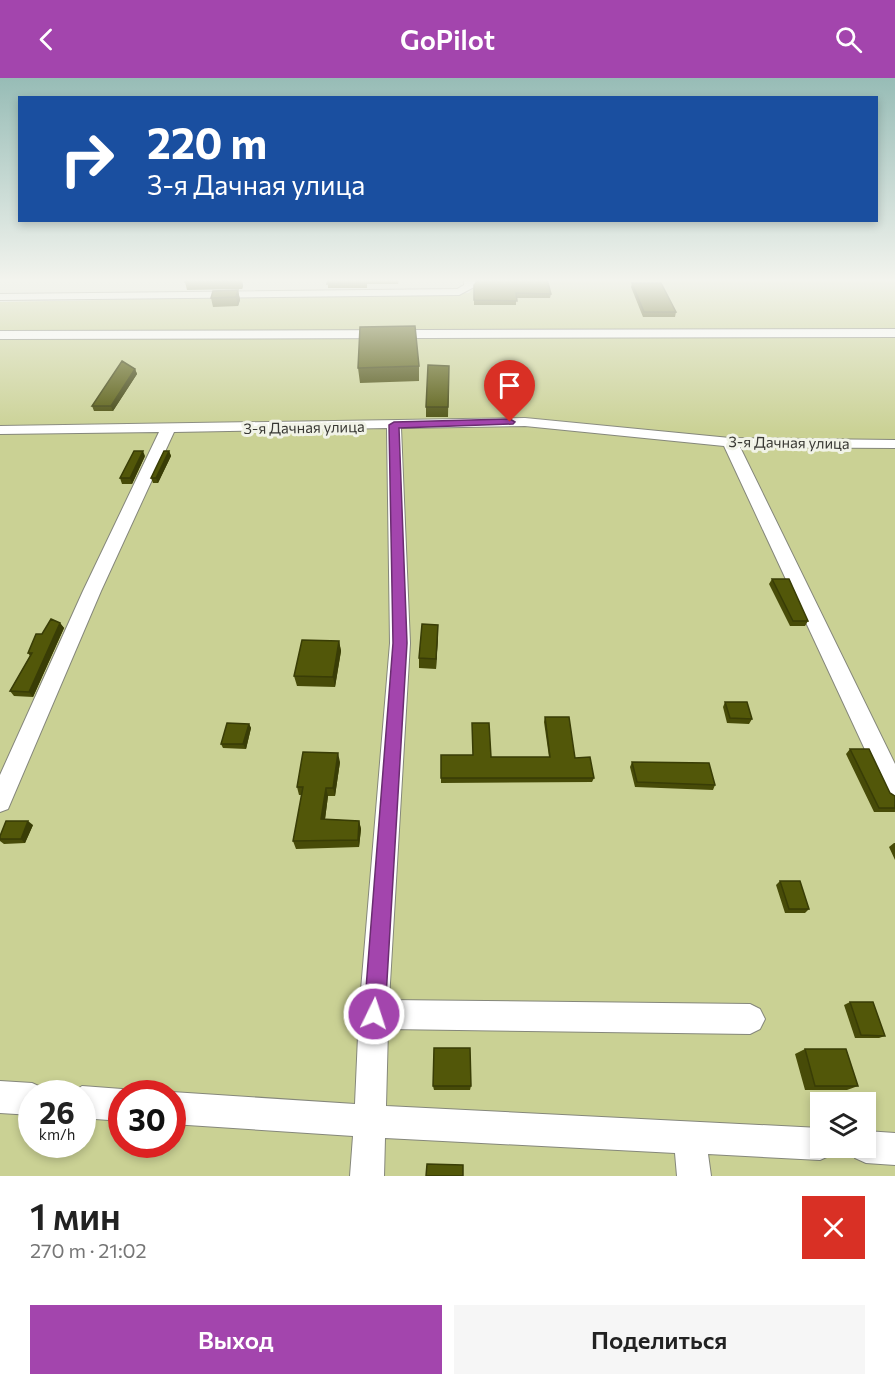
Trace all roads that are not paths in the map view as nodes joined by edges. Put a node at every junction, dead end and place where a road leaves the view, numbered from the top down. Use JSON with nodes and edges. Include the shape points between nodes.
{"nodes":[{"id":1,"x":895,"y":333,"type":"edge"},
{"id":2,"x":0,"y":335,"type":"edge"},
{"id":3,"x":394,"y":425,"type":"junction"},
{"id":4,"x":168,"y":429,"type":"junction"},
{"id":5,"x":0,"y":430,"type":"edge"},
{"id":6,"x":730,"y":442,"type":"junction"},
{"id":7,"x":895,"y":444,"type":"edge"},
{"id":8,"x":895,"y":789,"type":"edge"},
{"id":9,"x":0,"y":801,"type":"edge"},
{"id":10,"x":374,"y":1014,"type":"junction"},
{"id":11,"x":750,"y":1019,"type":"dead end"},
{"id":12,"x":0,"y":1097,"type":"edge"},
{"id":13,"x":18,"y":1098,"type":"edge"},
{"id":14,"x":186,"y":1109,"type":"edge"},
{"id":15,"x":370,"y":1121,"type":"junction"},
{"id":16,"x":689,"y":1136,"type":"junction"},
{"id":17,"x":810,"y":1143,"type":"edge"},
{"id":18,"x":876,"y":1148,"type":"edge"},
{"id":19,"x":895,"y":1149,"type":"edge"},
{"id":20,"x":367,"y":1176,"type":"edge"},
{"id":21,"x":694,"y":1176,"type":"edge"}],
"edges":[{"from":1,"to":2,"type":"street"},
{"from":3,"to":4,"type":"street","name":"3-я Дачная улица"},
{"from":3,"to":6,"type":"street","name":"3-я Дачная улица","via":[[537,423]]},
{"from":3,"to":10,"type":"street","via":[[400,643]]},
{"from":4,"to":5,"type":"street","name":"3-я Дачная улица"},
{"from":4,"to":9,"type":"street"},
{"from":6,"to":7,"type":"street","name":"3-я Дачная улица"},
{"from":6,"to":8,"type":"street"},
{"from":10,"to":11,"type":"street"},
{"from":10,"to":15,"type":"street"},
{"from":12,"to":13,"type":"street"},
{"from":14,"to":15,"type":"street"},
{"from":15,"to":16,"type":"street"},
{"from":15,"to":20,"type":"street"},
{"from":16,"to":17,"type":"street"},
{"from":16,"to":21,"type":"street"},
{"from":18,"to":19,"type":"street"}]}
